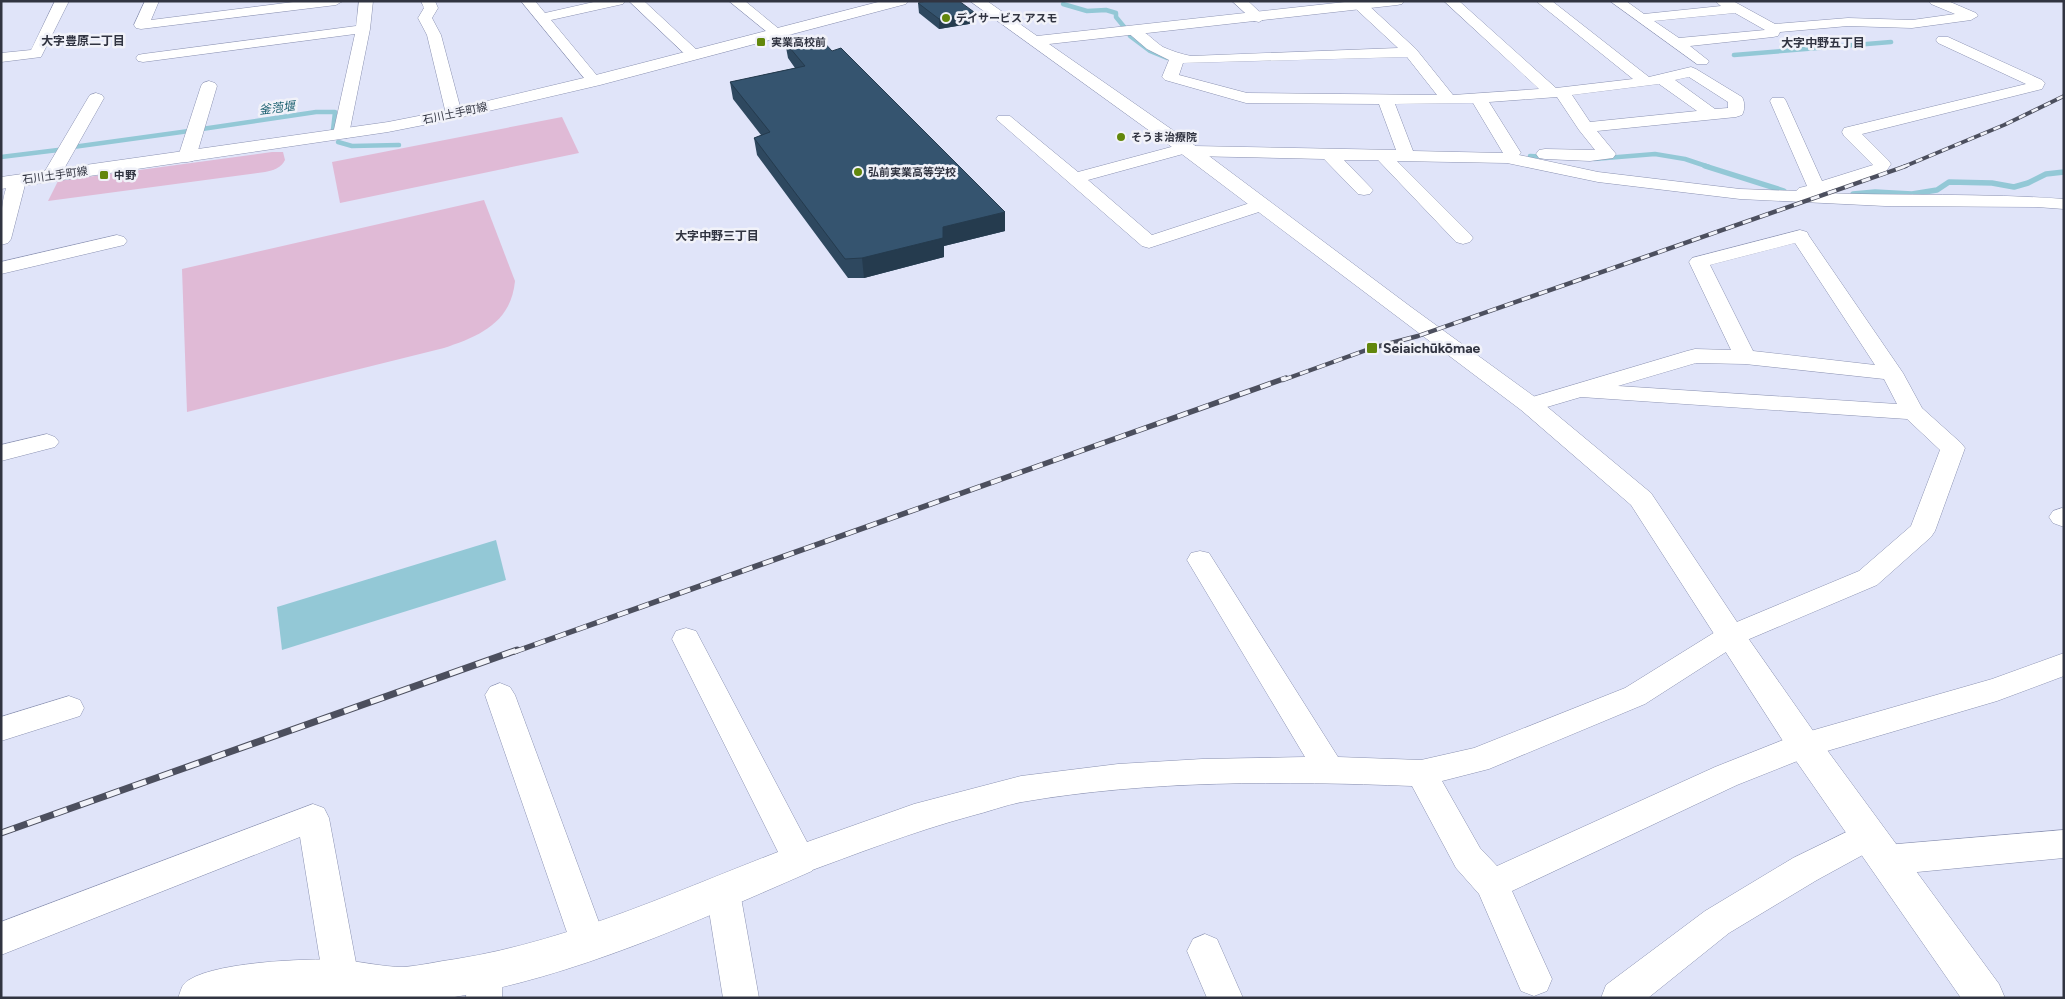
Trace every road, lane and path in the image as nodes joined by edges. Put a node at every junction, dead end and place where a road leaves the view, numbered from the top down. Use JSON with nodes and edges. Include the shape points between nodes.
{"nodes":[{"id":1,"x":62,"y":1,"type":"edge"},
{"id":2,"x":152,"y":1,"type":"edge"},
{"id":3,"x":336,"y":1,"type":"edge"},
{"id":4,"x":366,"y":1,"type":"edge"},
{"id":5,"x":428,"y":1,"type":"edge"},
{"id":6,"x":528,"y":1,"type":"edge"},
{"id":7,"x":618,"y":1,"type":"edge"},
{"id":8,"x":636,"y":1,"type":"edge"},
{"id":9,"x":736,"y":1,"type":"edge"},
{"id":10,"x":901,"y":1,"type":"edge"},
{"id":11,"x":977,"y":1,"type":"edge"},
{"id":12,"x":1239,"y":1,"type":"edge"},
{"id":13,"x":1396,"y":1,"type":"edge"},
{"id":14,"x":1451,"y":1,"type":"edge"},
{"id":15,"x":1543,"y":1,"type":"edge"},
{"id":16,"x":1617,"y":1,"type":"edge"},
{"id":17,"x":1722,"y":1,"type":"edge"},
{"id":18,"x":1936,"y":1,"type":"edge"},
{"id":19,"x":1361,"y":6,"type":"junction"},
{"id":20,"x":1736,"y":9,"type":"junction"},
{"id":21,"x":541,"y":18,"type":"junction"},
{"id":22,"x":1259,"y":18,"type":"junction"},
{"id":23,"x":1641,"y":18,"type":"junction"},
{"id":24,"x":1773,"y":28,"type":"junction"},
{"id":25,"x":363,"y":30,"type":"junction"},
{"id":26,"x":1133,"y":31,"type":"junction"},
{"id":27,"x":777,"y":33,"type":"junction"},
{"id":28,"x":1943,"y":40,"type":"dead end"},
{"id":29,"x":1034,"y":42,"type":"junction"},
{"id":30,"x":1677,"y":43,"type":"junction"},
{"id":31,"x":1411,"y":52,"type":"junction"},
{"id":32,"x":693,"y":54,"type":"junction"},
{"id":33,"x":1,"y":58,"type":"edge"},
{"id":34,"x":142,"y":58,"type":"dead end"},
{"id":35,"x":1177,"y":59,"type":"junction"},
{"id":36,"x":1702,"y":61,"type":"dead end"},
{"id":37,"x":1663,"y":79,"type":"junction"},
{"id":38,"x":594,"y":81,"type":"junction"},
{"id":39,"x":1646,"y":82,"type":"junction"},
{"id":40,"x":209,"y":86,"type":"dead end"},
{"id":41,"x":1556,"y":92,"type":"junction"},
{"id":42,"x":96,"y":98,"type":"dead end"},
{"id":43,"x":1479,"y":99,"type":"junction"},
{"id":44,"x":1385,"y":100,"type":"junction"},
{"id":45,"x":1449,"y":100,"type":"junction"},
{"id":46,"x":1778,"y":101,"type":"dead end"},
{"id":47,"x":454,"y":114,"type":"junction"},
{"id":48,"x":1713,"y":115,"type":"junction"},
{"id":49,"x":1004,"y":119,"type":"dead end"},
{"id":50,"x":1585,"y":127,"type":"junction"},
{"id":51,"x":341,"y":134,"type":"junction"},
{"id":52,"x":1188,"y":149,"type":"junction"},
{"id":53,"x":1328,"y":153,"type":"junction"},
{"id":54,"x":1381,"y":154,"type":"junction"},
{"id":55,"x":1406,"y":154,"type":"junction"},
{"id":56,"x":1509,"y":156,"type":"junction"},
{"id":57,"x":187,"y":157,"type":"junction"},
{"id":58,"x":51,"y":176,"type":"junction"},
{"id":59,"x":1076,"y":178,"type":"junction"},
{"id":60,"x":9,"y":182,"type":"edge"},
{"id":61,"x":1816,"y":188,"type":"junction"},
{"id":62,"x":1364,"y":190,"type":"dead end"},
{"id":63,"x":1794,"y":197,"type":"junction"},
{"id":64,"x":2064,"y":204,"type":"edge"},
{"id":65,"x":1262,"y":205,"type":"junction"},
{"id":66,"x":1463,"y":238,"type":"dead end"},
{"id":67,"x":1,"y":239,"type":"edge"},
{"id":68,"x":117,"y":241,"type":"dead end"},
{"id":69,"x":1,"y":268,"type":"edge"},
{"id":70,"x":1745,"y":357,"type":"junction"},
{"id":71,"x":1892,"y":374,"type":"junction"},
{"id":72,"x":1578,"y":390,"type":"junction"},
{"id":73,"x":1530,"y":405,"type":"junction"},
{"id":74,"x":1913,"y":412,"type":"junction"},
{"id":75,"x":47,"y":442,"type":"dead end"},
{"id":76,"x":1,"y":453,"type":"edge"},
{"id":77,"x":1200,"y":560,"type":"dead end"},
{"id":78,"x":1730,"y":636,"type":"junction"},
{"id":79,"x":686,"y":638,"type":"dead end"},
{"id":80,"x":2064,"y":664,"type":"edge"},
{"id":81,"x":500,"y":695,"type":"dead end"},
{"id":82,"x":69,"y":708,"type":"dead end"},
{"id":83,"x":1,"y":729,"type":"edge"},
{"id":84,"x":1804,"y":745,"type":"junction"},
{"id":85,"x":1329,"y":770,"type":"junction"},
{"id":86,"x":1421,"y":773,"type":"junction"},
{"id":87,"x":2064,"y":844,"type":"edge"},
{"id":88,"x":1877,"y":847,"type":"junction"},
{"id":89,"x":799,"y":860,"type":"junction"},
{"id":90,"x":1492,"y":884,"type":"junction"},
{"id":91,"x":723,"y":892,"type":"junction"},
{"id":92,"x":1,"y":938,"type":"edge"},
{"id":93,"x":589,"y":944,"type":"junction"},
{"id":94,"x":1205,"y":950,"type":"dead end"},
{"id":95,"x":341,"y":979,"type":"junction"},
{"id":96,"x":1534,"y":979,"type":"dead end"},
{"id":97,"x":485,"y":986,"type":"edge"},
{"id":98,"x":253,"y":990,"type":"edge"},
{"id":99,"x":198,"y":998,"type":"edge"},
{"id":100,"x":741,"y":998,"type":"edge"},
{"id":101,"x":1225,"y":998,"type":"edge"},
{"id":102,"x":1619,"y":998,"type":"edge"},
{"id":103,"x":1985,"y":998,"type":"edge"}],
"edges":[{"from":1,"to":33,"type":"street","via":[[36,54]]},
{"from":2,"to":3,"type":"street","via":[[141,25]]},
{"from":4,"to":25,"type":"street"},
{"from":5,"to":47,"type":"street","via":[[431,8],[425,18],[434,35]]},
{"from":6,"to":21,"type":"street"},
{"from":7,"to":21,"type":"street"},
{"from":8,"to":32,"type":"street"},
{"from":9,"to":27,"type":"street"},
{"from":10,"to":27,"type":"street","name":"石川土手町線"},
{"from":11,"to":29,"type":"street"},
{"from":12,"to":22,"type":"street"},
{"from":13,"to":19,"type":"street"},
{"from":14,"to":41,"type":"street"},
{"from":15,"to":39,"type":"street"},
{"from":16,"to":23,"type":"street"},
{"from":17,"to":20,"type":"street"},
{"from":18,"to":24,"type":"street","via":[[1971,16],[1912,24],[1848,22]]},
{"from":19,"to":22,"type":"street"},
{"from":19,"to":31,"type":"street"},
{"from":20,"to":23,"type":"street"},
{"from":20,"to":24,"type":"street"},
{"from":21,"to":38,"type":"street"},
{"from":22,"to":26,"type":"street"},
{"from":23,"to":30,"type":"street"},
{"from":24,"to":30,"type":"street","via":[[1773,33]]},
{"from":25,"to":34,"type":"street"},
{"from":25,"to":51,"type":"street"},
{"from":26,"to":29,"type":"street"},
{"from":26,"to":35,"type":"street","via":[[1150,46]]},
{"from":27,"to":32,"type":"street","name":"石川土手町線"},
{"from":28,"to":61,"type":"street","via":[[2037,83],[2036,86],[1850,132],[1882,164],[1879,169]]},
{"from":29,"to":52,"type":"street"},
{"from":30,"to":36,"type":"street"},
{"from":31,"to":35,"type":"street"},
{"from":31,"to":45,"type":"street"},
{"from":32,"to":38,"type":"street","name":"石川土手町線"},
{"from":35,"to":44,"type":"street","via":[[1170,77],[1246,98]]},
{"from":37,"to":39,"type":"street"},
{"from":37,"to":48,"type":"street"},
{"from":37,"to":48,"type":"street","via":[[1691,72],[1736,100],[1736,112]]},
{"from":38,"to":47,"type":"street","name":"石川土手町線"},
{"from":39,"to":41,"type":"street"},
{"from":40,"to":57,"type":"street"},
{"from":41,"to":43,"type":"street"},
{"from":41,"to":50,"type":"street"},
{"from":42,"to":58,"type":"street"},
{"from":43,"to":45,"type":"street"},
{"from":43,"to":56,"type":"street"},
{"from":44,"to":45,"type":"street"},
{"from":44,"to":55,"type":"street"},
{"from":46,"to":61,"type":"street"},
{"from":47,"to":51,"type":"street","name":"石川土手町線"},
{"from":48,"to":50,"type":"street"},
{"from":49,"to":59,"type":"street"},
{"from":50,"to":56,"type":"street","via":[[1607,154]]},
{"from":51,"to":57,"type":"street","name":"石川土手町線"},
{"from":52,"to":53,"type":"street"},
{"from":52,"to":59,"type":"street"},
{"from":52,"to":65,"type":"street"},
{"from":53,"to":54,"type":"street"},
{"from":53,"to":62,"type":"street"},
{"from":54,"to":55,"type":"street"},
{"from":54,"to":66,"type":"street"},
{"from":55,"to":56,"type":"street"},
{"from":56,"to":63,"type":"street","via":[[1598,177],[1649,185]]},
{"from":57,"to":58,"type":"street","name":"石川土手町線"},
{"from":58,"to":60,"type":"street","name":"石川土手町線"},
{"from":59,"to":65,"type":"street","via":[[1148,242]]},
{"from":60,"to":67,"type":"street"},
{"from":61,"to":63,"type":"street"},
{"from":63,"to":64,"type":"street"},
{"from":65,"to":73,"type":"street"},
{"from":68,"to":69,"type":"street"},
{"from":70,"to":71,"type":"street"},
{"from":70,"to":71,"type":"street","via":[[1699,262],[1800,236]]},
{"from":70,"to":72,"type":"street","via":[[1695,356]]},
{"from":71,"to":74,"type":"street"},
{"from":72,"to":73,"type":"street"},
{"from":72,"to":74,"type":"street"},
{"from":73,"to":78,"type":"street","via":[[1640,499]]},
{"from":74,"to":78,"type":"street","via":[[1953,448],[1922,532],[1868,578]]},
{"from":75,"to":76,"type":"street"},
{"from":77,"to":85,"type":"street"},
{"from":78,"to":84,"type":"street"},
{"from":78,"to":86,"type":"street","via":[[1636,696],[1478,760]]},
{"from":79,"to":89,"type":"street"},
{"from":80,"to":84,"type":"street","via":[[1997,689]]},
{"from":81,"to":93,"type":"street"},
{"from":82,"to":83,"type":"street"},
{"from":84,"to":88,"type":"street"},
{"from":84,"to":90,"type":"street","via":[[1726,776]]},
{"from":85,"to":86,"type":"street"},
{"from":85,"to":89,"type":"street","via":[[1128,776],[1021,789],[914,818]]},
{"from":86,"to":90,"type":"street","via":[[1468,858]]},
{"from":87,"to":88,"type":"street"},
{"from":88,"to":102,"type":"street","via":[[1805,870],[1717,922]]},
{"from":88,"to":103,"type":"street"},
{"from":89,"to":91,"type":"street"},
{"from":90,"to":96,"type":"street"},
{"from":91,"to":93,"type":"street"},
{"from":91,"to":100,"type":"street"},
{"from":92,"to":95,"type":"street","via":[[313,818]]},
{"from":93,"to":97,"type":"street"},
{"from":94,"to":101,"type":"street"},
{"from":95,"to":97,"type":"street","via":[[403,986]]},
{"from":95,"to":98,"type":"street","via":[[304,978]]},
{"from":98,"to":99,"type":"street","via":[[206,993]]}]}
